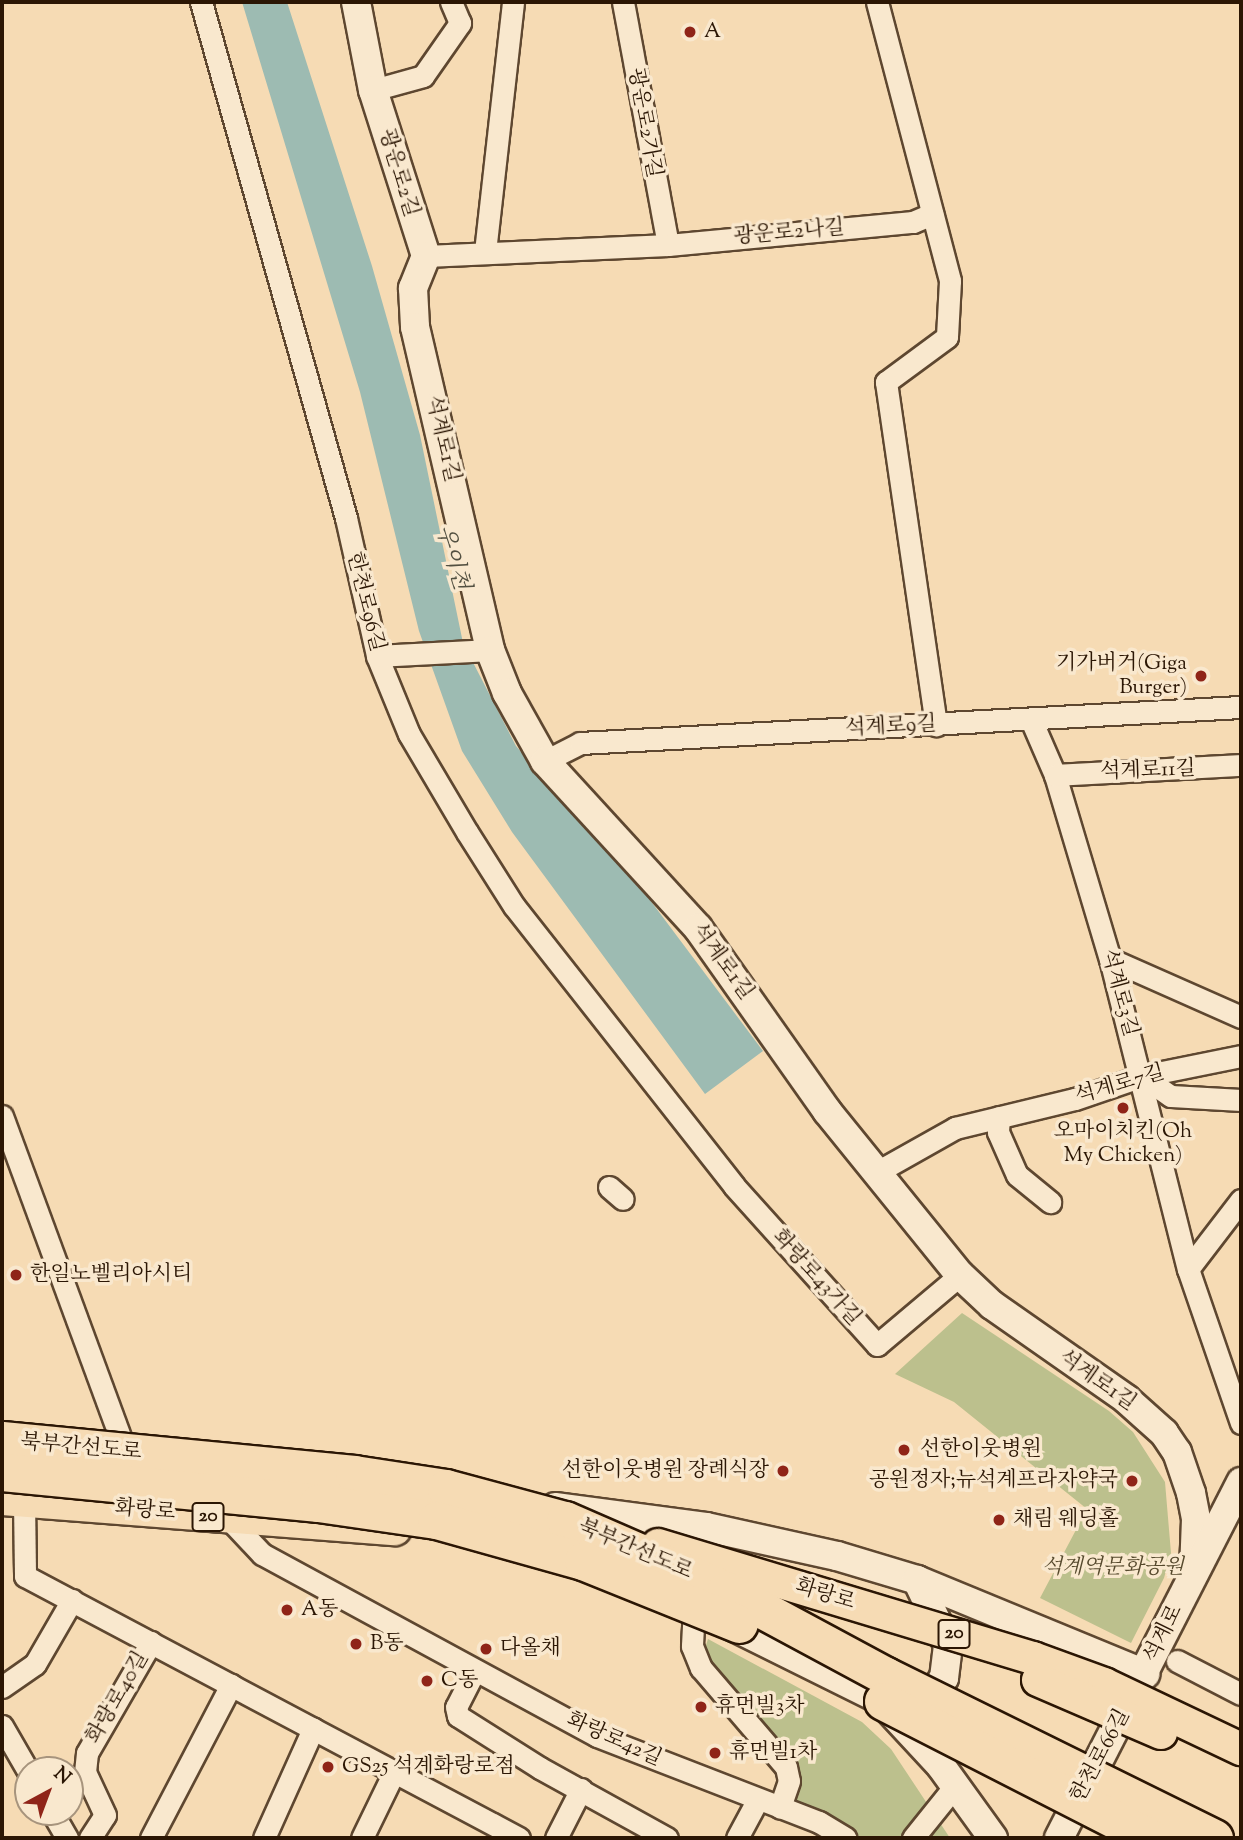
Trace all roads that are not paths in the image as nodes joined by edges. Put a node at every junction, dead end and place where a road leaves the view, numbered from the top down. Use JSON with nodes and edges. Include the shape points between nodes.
{"nodes":[{"id":1,"x":201,"y":2,"type":"edge"},
{"id":2,"x":356,"y":2,"type":"edge"},
{"id":3,"x":451,"y":2,"type":"edge"},
{"id":4,"x":513,"y":2,"type":"edge"},
{"id":5,"x":623,"y":2,"type":"edge"},
{"id":6,"x":877,"y":2,"type":"edge"},
{"id":7,"x":373,"y":90,"type":"junction"},
{"id":8,"x":932,"y":214,"type":"junction"},
{"id":9,"x":668,"y":245,"type":"junction"},
{"id":10,"x":485,"y":252,"type":"junction"},
{"id":11,"x":426,"y":256,"type":"junction"},
{"id":12,"x":480,"y":652,"type":"junction"},
{"id":13,"x":382,"y":656,"type":"junction"},
{"id":14,"x":1241,"y":707,"type":"edge"},
{"id":15,"x":1032,"y":722,"type":"junction"},
{"id":16,"x":936,"y":724,"type":"junction"},
{"id":17,"x":545,"y":761,"type":"junction"},
{"id":18,"x":1241,"y":765,"type":"edge"},
{"id":19,"x":1055,"y":775,"type":"junction"},
{"id":20,"x":1110,"y":959,"type":"junction"},
{"id":21,"x":1241,"y":1017,"type":"edge"},
{"id":22,"x":1241,"y":1056,"type":"edge"},
{"id":23,"x":1142,"y":1076,"type":"junction"},
{"id":24,"x":1241,"y":1100,"type":"edge"},
{"id":25,"x":2,"y":1116,"type":"edge"},
{"id":26,"x":999,"y":1117,"type":"junction"},
{"id":27,"x":687,"y":1127,"type":"joint"},
{"id":28,"x":877,"y":1172,"type":"junction"},
{"id":29,"x":1241,"y":1200,"type":"edge"},
{"id":30,"x":1050,"y":1202,"type":"dead end"},
{"id":31,"x":1188,"y":1269,"type":"junction"},
{"id":32,"x":960,"y":1275,"type":"junction"},
{"id":33,"x":1241,"y":1423,"type":"edge"},
{"id":34,"x":2,"y":1440,"type":"edge"},
{"id":35,"x":2,"y":1448,"type":"edge"},
{"id":36,"x":128,"y":1461,"type":"junction"},
{"id":37,"x":2,"y":1472,"type":"edge"},
{"id":38,"x":393,"y":1486,"type":"junction"},
{"id":39,"x":1238,"y":1495,"type":"edge"},
{"id":40,"x":13,"y":1500,"type":"edge"},
{"id":41,"x":139,"y":1511,"type":"junction"},
{"id":42,"x":229,"y":1519,"type":"junction"},
{"id":43,"x":414,"y":1531,"type":"junction"},
{"id":44,"x":664,"y":1555,"type":"junction"},
{"id":45,"x":1194,"y":1572,"type":"junction"},
{"id":46,"x":917,"y":1580,"type":"junction"},
{"id":47,"x":72,"y":1600,"type":"junction"},
{"id":48,"x":694,"y":1607,"type":"junction"},
{"id":49,"x":151,"y":1642,"type":"junction"},
{"id":50,"x":1177,"y":1661,"type":"dead end"},
{"id":51,"x":474,"y":1672,"type":"junction"},
{"id":52,"x":1145,"y":1674,"type":"junction"},
{"id":53,"x":231,"y":1685,"type":"junction"},
{"id":54,"x":2,"y":1687,"type":"edge"},
{"id":55,"x":1241,"y":1694,"type":"edge"},
{"id":56,"x":879,"y":1699,"type":"junction"},
{"id":57,"x":2,"y":1726,"type":"edge"},
{"id":58,"x":313,"y":1729,"type":"junction"},
{"id":59,"x":1241,"y":1749,"type":"edge"},
{"id":60,"x":19,"y":1756,"type":"edge"},
{"id":61,"x":394,"y":1772,"type":"junction"},
{"id":62,"x":1241,"y":1772,"type":"edge"},
{"id":63,"x":954,"y":1787,"type":"junction"},
{"id":64,"x":581,"y":1789,"type":"junction"},
{"id":65,"x":758,"y":1799,"type":"junction"},
{"id":66,"x":780,"y":1807,"type":"junction"},
{"id":67,"x":98,"y":1836,"type":"edge"},
{"id":68,"x":510,"y":1836,"type":"edge"},
{"id":69,"x":151,"y":1838,"type":"edge"},
{"id":70,"x":264,"y":1838,"type":"edge"},
{"id":71,"x":362,"y":1838,"type":"edge"},
{"id":72,"x":556,"y":1838,"type":"edge"},
{"id":73,"x":667,"y":1838,"type":"edge"},
{"id":74,"x":737,"y":1838,"type":"edge"},
{"id":75,"x":846,"y":1838,"type":"edge"},
{"id":76,"x":913,"y":1838,"type":"edge"},
{"id":77,"x":993,"y":1838,"type":"edge"},
{"id":78,"x":1059,"y":1838,"type":"edge"},
{"id":79,"x":1151,"y":1838,"type":"edge"},
{"id":80,"x":1214,"y":1838,"type":"edge"}],
"edges":[{"from":1,"to":13,"type":"street","name":"한천로96길"},
{"from":2,"to":7,"type":"street","name":"광운로2길"},
{"from":3,"to":7,"type":"street","via":[[460,23],[424,76]]},
{"from":4,"to":10,"type":"street"},
{"from":5,"to":9,"type":"street","name":"광운로2가길"},
{"from":6,"to":8,"type":"street"},
{"from":7,"to":11,"type":"street","name":"광운로2길"},
{"from":8,"to":9,"type":"street","name":"광운로2나길","via":[[913,222]]},
{"from":8,"to":16,"type":"street","via":[[950,281],[947,337],[886,382]]},
{"from":9,"to":10,"type":"street","name":"광운로2나길"},
{"from":10,"to":11,"type":"street","name":"광운로2나길"},
{"from":11,"to":12,"type":"street","name":"석계로1길","via":[[413,288],[415,327]]},
{"from":12,"to":13,"type":"street"},
{"from":12,"to":17,"type":"street","name":"석계로1길"},
{"from":13,"to":27,"type":"street","name":"한천로96길","via":[[409,734],[460,836]]},
{"from":14,"to":15,"type":"street","name":"석계로9길"},
{"from":15,"to":16,"type":"street","name":"석계로9길"},
{"from":15,"to":19,"type":"street","name":"석계로3길"},
{"from":16,"to":17,"type":"street","name":"석계로9길","via":[[580,743]]},
{"from":17,"to":28,"type":"street","name":"석계로1길","via":[[698,928]]},
{"from":18,"to":19,"type":"street","name":"석계로11길"},
{"from":19,"to":20,"type":"street","name":"석계로3길"},
{"from":20,"to":21,"type":"street"},
{"from":20,"to":23,"type":"street","name":"석계로3길"},
{"from":22,"to":23,"type":"street","name":"석계로7길"},
{"from":23,"to":24,"type":"street","via":[[1171,1097]]},
{"from":23,"to":26,"type":"street","name":"석계로7길"},
{"from":23,"to":31,"type":"street","name":"석계로3길"},
{"from":25,"to":36,"type":"street"},
{"from":26,"to":28,"type":"street","name":"석계로7길","via":[[955,1128]]},
{"from":26,"to":30,"type":"street","via":[[998,1132],[1017,1175]]},
{"from":27,"to":32,"type":"street","name":"화랑로43가길","via":[[877,1345]]},
{"from":28,"to":32,"type":"street","name":"석계로1길"},
{"from":29,"to":31,"type":"street"},
{"from":31,"to":33,"type":"street","name":"석계로3길"},
{"from":32,"to":45,"type":"street","name":"석계로1길","via":[[992,1305],[1126,1399],[1164,1433],[1177,1452],[1191,1493],[1196,1519]]},
{"from":34,"to":80,"type":"highway","name":"북부간선도로","bridge":true,"via":[[354,1474],[446,1488],[565,1520],[726,1590],[886,1676]]},
{"from":35,"to":36,"type":"main road","name":"화랑로","number":"20"},
{"from":36,"to":38,"type":"main road","name":"화랑로","number":"20"},
{"from":36,"to":41,"type":"street"},
{"from":37,"to":79,"type":"highway","name":"북부간선도로","bridge":true,"via":[[277,1498],[436,1520],[583,1561],[713,1611]]},
{"from":38,"to":44,"type":"main road","name":"화랑로","number":"20"},
{"from":38,"to":46,"type":"street","name":"화랑로","via":[[706,1527]]},
{"from":39,"to":45,"type":"street","name":"석계로"},
{"from":40,"to":41,"type":"main road","name":"화랑로","number":"20"},
{"from":40,"to":47,"type":"street","name":"화랑로40길","via":[[25,1576]]},
{"from":41,"to":42,"type":"main road","name":"화랑로","number":"20"},
{"from":42,"to":43,"type":"main road","name":"화랑로","number":"20"},
{"from":42,"to":51,"type":"street","name":"화랑로42길","via":[[262,1553]]},
{"from":43,"to":44,"type":"main road","name":"화랑로","number":"20"},
{"from":43,"to":48,"type":"street","name":"화랑로","via":[[516,1550]]},
{"from":44,"to":59,"type":"main road","name":"화랑로","number":"20","bridge":true,"via":[[1033,1658],[1104,1684]]},
{"from":44,"to":62,"type":"main road","name":"화랑로","number":"20","bridge":true,"via":[[996,1665]]},
{"from":45,"to":52,"type":"street","name":"석계로"},
{"from":46,"to":52,"type":"street","name":"화랑로"},
{"from":46,"to":56,"type":"street","via":[[948,1645],[944,1678],[930,1697],[900,1707]]},
{"from":47,"to":49,"type":"street","name":"화랑로40길"},
{"from":47,"to":54,"type":"street","via":[[35,1664]]},
{"from":48,"to":56,"type":"street","name":"화랑로"},
{"from":48,"to":66,"type":"street","via":[[692,1646],[701,1668],[786,1767],[789,1781]]},
{"from":49,"to":53,"type":"street","name":"화랑로40길"},
{"from":49,"to":67,"type":"street","name":"화랑로40길","via":[[87,1753],[85,1772],[106,1815]]},
{"from":50,"to":55,"type":"street"},
{"from":51,"to":64,"type":"street","via":[[455,1713]]},
{"from":51,"to":65,"type":"street","name":"화랑로42길","via":[[597,1736]]},
{"from":52,"to":78,"type":"street","name":"한천로66길"},
{"from":53,"to":58,"type":"street","name":"화랑로40길"},
{"from":53,"to":69,"type":"street"},
{"from":56,"to":63,"type":"street","name":"화랑로"},
{"from":57,"to":60,"type":"street"},
{"from":58,"to":61,"type":"street","name":"화랑로40길"},
{"from":58,"to":70,"type":"street"},
{"from":61,"to":68,"type":"street","name":"화랑로40길"},
{"from":61,"to":71,"type":"street"},
{"from":63,"to":76,"type":"street"},
{"from":63,"to":77,"type":"street","name":"화랑로"},
{"from":64,"to":72,"type":"street"},
{"from":64,"to":73,"type":"street"},
{"from":65,"to":66,"type":"street","name":"화랑로42길"},
{"from":65,"to":74,"type":"street"},
{"from":66,"to":75,"type":"street","name":"화랑로42길"}]}
